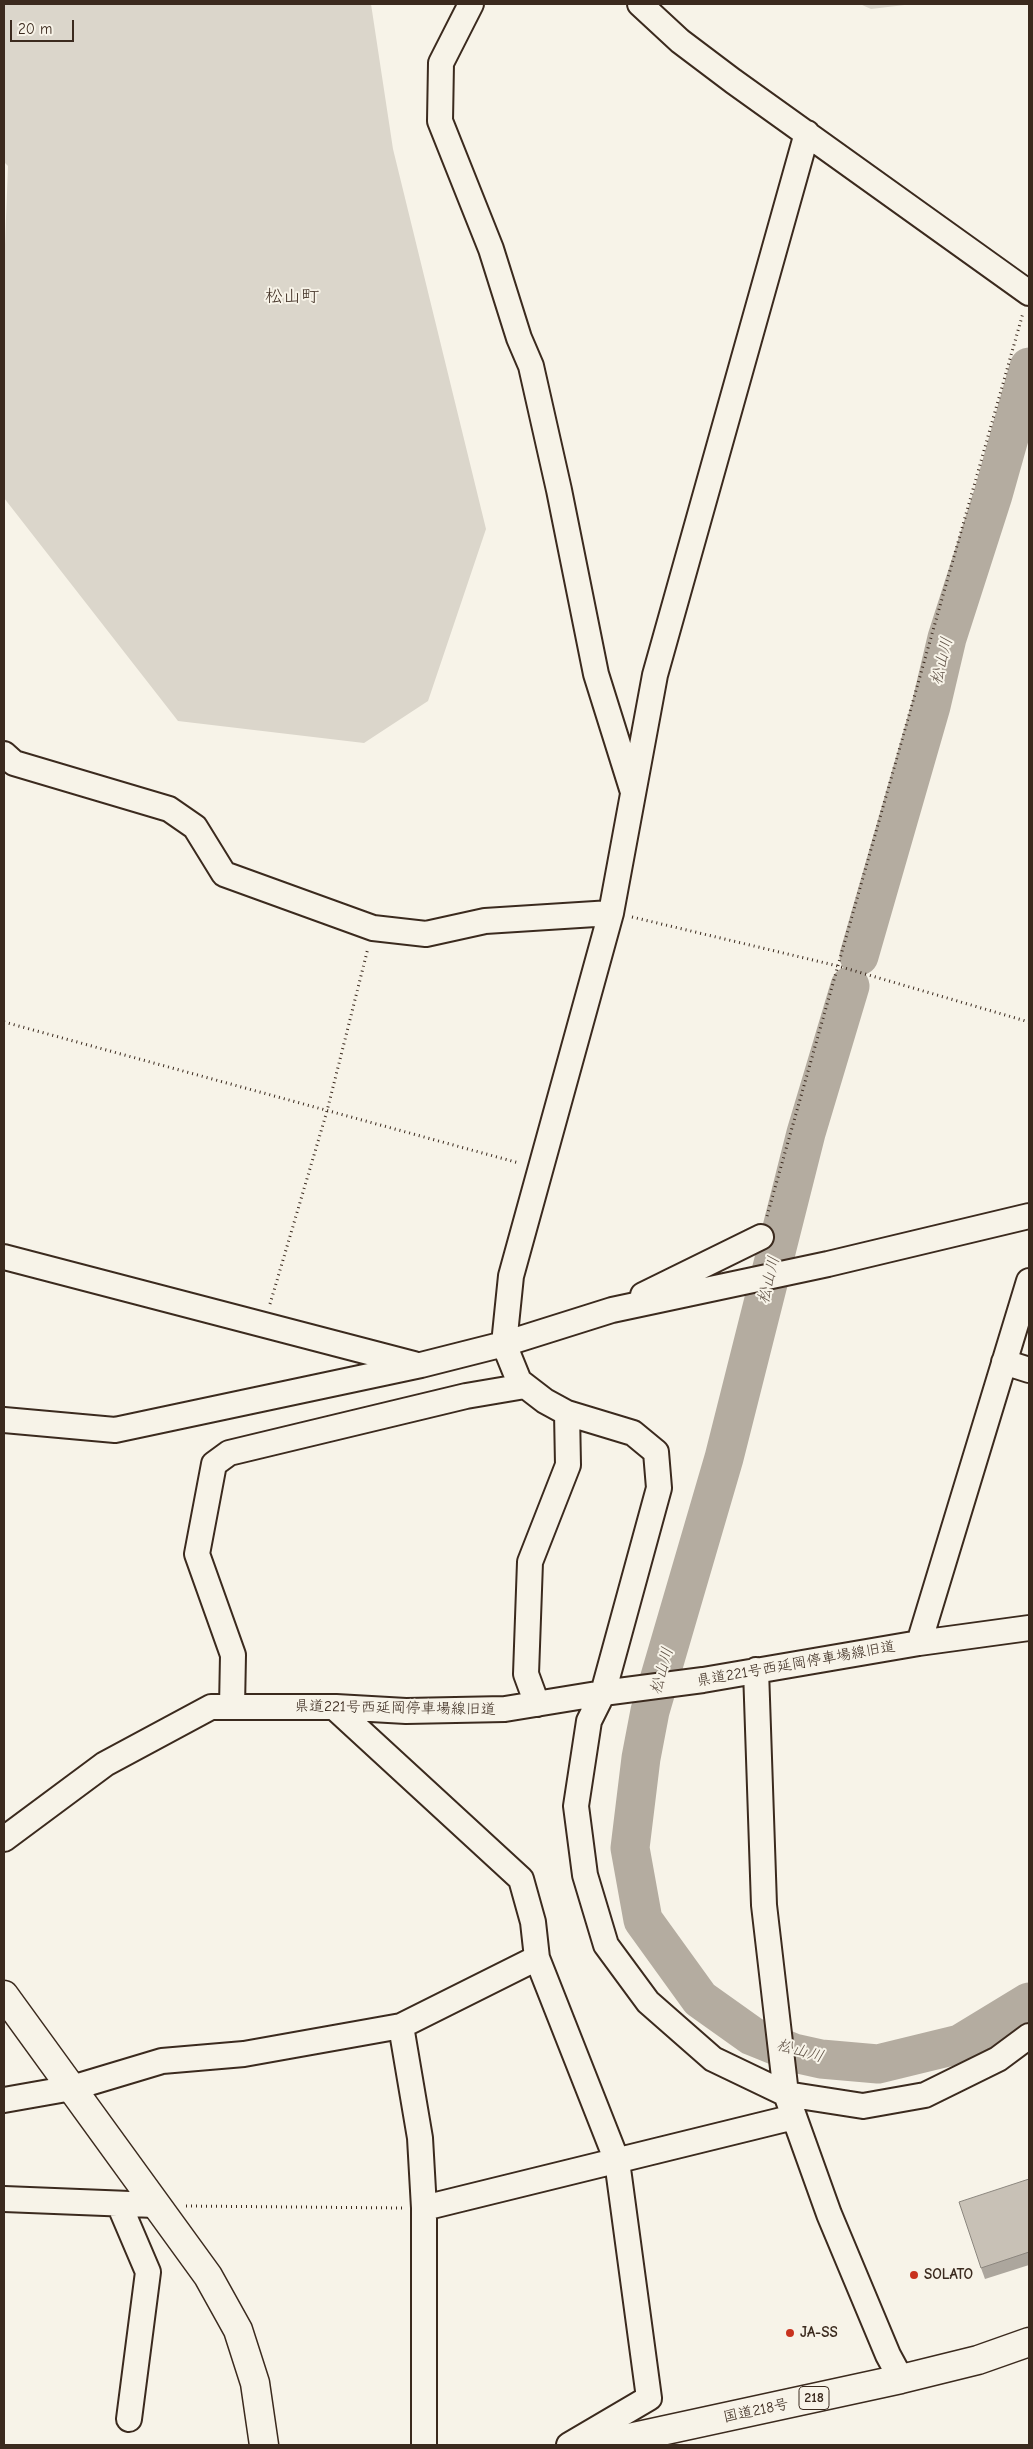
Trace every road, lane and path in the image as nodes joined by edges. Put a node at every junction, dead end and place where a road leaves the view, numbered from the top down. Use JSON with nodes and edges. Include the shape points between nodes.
{"nodes":[{"id":1,"x":471,"y":4,"type":"edge"},
{"id":2,"x":640,"y":4,"type":"edge"},
{"id":3,"x":807,"y":133,"type":"junction"},
{"id":4,"x":1029,"y":293,"type":"edge"},
{"id":5,"x":4,"y":754,"type":"edge"},
{"id":6,"x":633,"y":794,"type":"junction"},
{"id":7,"x":612,"y":912,"type":"junction"},
{"id":8,"x":373,"y":928,"type":"junction"},
{"id":9,"x":838,"y":966,"type":"junction"},
{"id":10,"x":4,"y":1022,"type":"edge"},
{"id":11,"x":1029,"y":1022,"type":"edge"},
{"id":12,"x":328,"y":1111,"type":"junction"},
{"id":13,"x":540,"y":1169,"type":"junction"},
{"id":14,"x":1029,"y":1216,"type":"edge"},
{"id":15,"x":761,"y":1237,"type":"joint"},
{"id":16,"x":4,"y":1257,"type":"edge"},
{"id":17,"x":1029,"y":1281,"type":"edge"},
{"id":18,"x":612,"y":1310,"type":"junction"},
{"id":19,"x":263,"y":1326,"type":"junction"},
{"id":20,"x":504,"y":1344,"type":"junction"},
{"id":21,"x":1004,"y":1362,"type":"junction"},
{"id":22,"x":421,"y":1365,"type":"junction"},
{"id":23,"x":1029,"y":1370,"type":"edge"},
{"id":24,"x":525,"y":1386,"type":"junction"},
{"id":25,"x":567,"y":1413,"type":"junction"},
{"id":26,"x":4,"y":1420,"type":"edge"},
{"id":27,"x":1029,"y":1628,"type":"edge"},
{"id":28,"x":919,"y":1643,"type":"junction"},
{"id":29,"x":756,"y":1670,"type":"junction"},
{"id":30,"x":603,"y":1692,"type":"junction"},
{"id":31,"x":537,"y":1704,"type":"junction"},
{"id":32,"x":232,"y":1707,"type":"junction"},
{"id":33,"x":334,"y":1707,"type":"junction"},
{"id":34,"x":4,"y":1839,"type":"edge"},
{"id":35,"x":537,"y":1958,"type":"junction"},
{"id":36,"x":4,"y":1995,"type":"edge"},
{"id":37,"x":401,"y":2026,"type":"junction"},
{"id":38,"x":1029,"y":2036,"type":"edge"},
{"id":39,"x":72,"y":2088,"type":"junction"},
{"id":40,"x":786,"y":2093,"type":"junction"},
{"id":41,"x":4,"y":2100,"type":"edge"},
{"id":42,"x":794,"y":2117,"type":"junction"},
{"id":43,"x":617,"y":2161,"type":"junction"},
{"id":44,"x":4,"y":2199,"type":"edge"},
{"id":45,"x":119,"y":2204,"type":"junction"},
{"id":46,"x":155,"y":2205,"type":"junction"},
{"id":47,"x":424,"y":2208,"type":"junction"},
{"id":48,"x":1029,"y":2342,"type":"edge"},
{"id":49,"x":901,"y":2379,"type":"junction"},
{"id":50,"x":129,"y":2419,"type":"dead end"},
{"id":51,"x":264,"y":2445,"type":"edge"},
{"id":52,"x":424,"y":2445,"type":"edge"},
{"id":53,"x":569,"y":2445,"type":"edge"},
{"id":54,"x":597,"y":2445,"type":"edge"}],
"edges":[{"from":1,"to":6,"type":"street","via":[[441,63],[440,121],[491,249],[531,366],[596,674]]},
{"from":2,"to":3,"type":"street","via":[[680,41]]},
{"from":3,"to":4,"type":"street"},
{"from":3,"to":6,"type":"street","via":[[655,675]]},
{"from":4,"to":9,"type":"path"},
{"from":5,"to":8,"type":"street","via":[[14,763],[169,809],[195,827],[224,874]]},
{"from":6,"to":7,"type":"street"},
{"from":7,"to":8,"type":"street","via":[[485,921],[426,934]]},
{"from":7,"to":9,"type":"path"},
{"from":7,"to":13,"type":"street"},
{"from":8,"to":12,"type":"path"},
{"from":9,"to":11,"type":"path"},
{"from":9,"to":15,"type":"path"},
{"from":10,"to":12,"type":"path"},
{"from":12,"to":13,"type":"path"},
{"from":12,"to":19,"type":"path"},
{"from":13,"to":20,"type":"street","via":[[511,1276]]},
{"from":14,"to":18,"type":"street","via":[[828,1264]]},
{"from":15,"to":18,"type":"street"},
{"from":16,"to":19,"type":"street"},
{"from":17,"to":21,"type":"street"},
{"from":18,"to":20,"type":"street"},
{"from":19,"to":22,"type":"street"},
{"from":20,"to":22,"type":"street"},
{"from":20,"to":24,"type":"street","via":[[519,1381]]},
{"from":21,"to":23,"type":"street"},
{"from":21,"to":28,"type":"street"},
{"from":22,"to":26,"type":"street","via":[[115,1430]]},
{"from":24,"to":25,"type":"street"},
{"from":24,"to":32,"type":"street","via":[[466,1396],[229,1453],[214,1464],[197,1554],[233,1656]]},
{"from":25,"to":30,"type":"street","via":[[633,1433],[656,1452],[659,1488]]},
{"from":25,"to":31,"type":"street","via":[[568,1465],[530,1562],[526,1674]]},
{"from":27,"to":28,"type":"street","name":"県道221号西延岡停車場線旧道"},
{"from":28,"to":29,"type":"street","name":"県道221号西延岡停車場線旧道"},
{"from":29,"to":30,"type":"street","name":"県道221号西延岡停車場線旧道"},
{"from":29,"to":40,"type":"street","via":[[764,1906]]},
{"from":30,"to":31,"type":"street","name":"県道221号西延岡停車場線旧道"},
{"from":30,"to":40,"type":"street","via":[[589,1722],[576,1806],[585,1876],[606,1945],[648,2002],[713,2059]]},
{"from":31,"to":33,"type":"street","name":"県道221号西延岡停車場線旧道","via":[[505,1709]]},
{"from":32,"to":33,"type":"street","name":"県道221号西延岡停車場線旧道"},
{"from":32,"to":34,"type":"street","name":"県道221号西延岡停車場線旧道","via":[[211,1707],[105,1764]]},
{"from":33,"to":35,"type":"street","via":[[521,1879]]},
{"from":35,"to":37,"type":"street"},
{"from":35,"to":43,"type":"street"},
{"from":36,"to":39,"type":"main road"},
{"from":37,"to":39,"type":"street","via":[[244,2054],[162,2061]]},
{"from":37,"to":47,"type":"street","via":[[420,2138]]},
{"from":38,"to":40,"type":"street","via":[[998,2059],[925,2095],[863,2106]]},
{"from":39,"to":41,"type":"street"},
{"from":39,"to":46,"type":"main road"},
{"from":40,"to":42,"type":"street"},
{"from":42,"to":43,"type":"street"},
{"from":42,"to":49,"type":"street","via":[[829,2214]]},
{"from":43,"to":47,"type":"street"},
{"from":43,"to":53,"type":"street","via":[[648,2398]]},
{"from":44,"to":45,"type":"street"},
{"from":45,"to":46,"type":"street"},
{"from":45,"to":50,"type":"street","via":[[148,2272]]},
{"from":46,"to":47,"type":"path"},
{"from":46,"to":51,"type":"main road","via":[[208,2276],[238,2330],[254,2382]]},
{"from":47,"to":52,"type":"street"},
{"from":48,"to":49,"type":"main road","name":"国道218号","number":"218","via":[[978,2360]]},
{"from":49,"to":54,"type":"main road","name":"国道218号","number":"218"}]}
